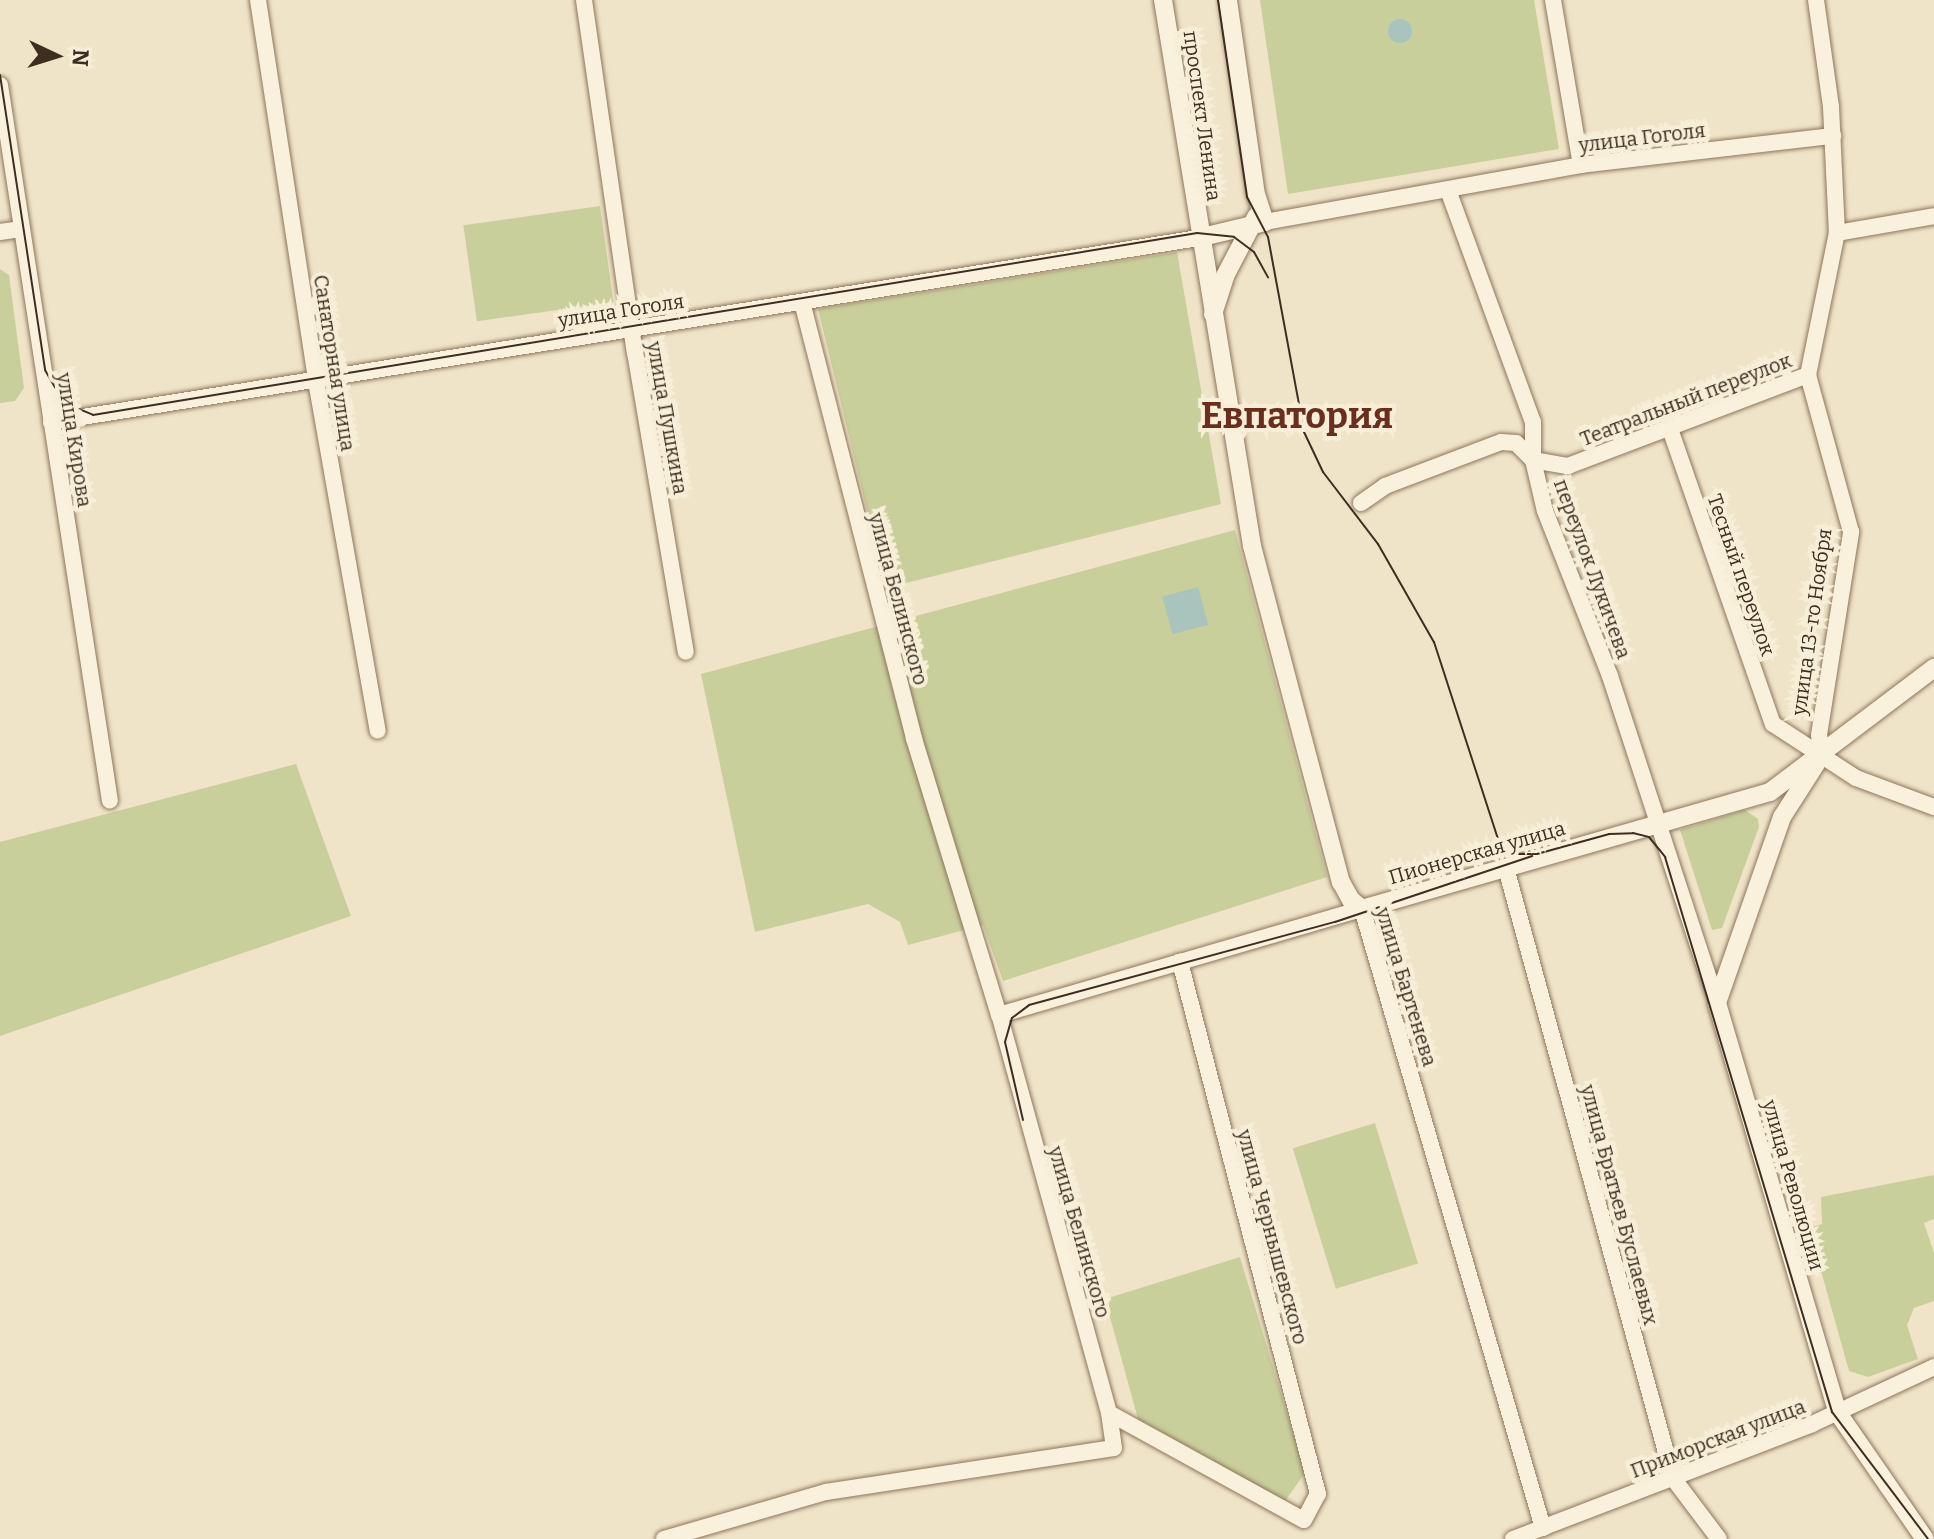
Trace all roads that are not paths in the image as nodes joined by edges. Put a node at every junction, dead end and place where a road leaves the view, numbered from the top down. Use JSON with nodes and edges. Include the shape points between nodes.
{"nodes":[{"id":1,"x":258,"y":0,"type":"edge"},
{"id":2,"x":584,"y":0,"type":"edge"},
{"id":3,"x":1163,"y":0,"type":"edge"},
{"id":4,"x":1228,"y":0,"type":"edge"},
{"id":5,"x":1553,"y":0,"type":"edge"},
{"id":6,"x":1816,"y":0,"type":"edge"},
{"id":7,"x":0,"y":85,"type":"edge"},
{"id":8,"x":1833,"y":136,"type":"junction"},
{"id":9,"x":1581,"y":165,"type":"junction"},
{"id":10,"x":1448,"y":190,"type":"junction"},
{"id":11,"x":1934,"y":216,"type":"edge"},
{"id":12,"x":1260,"y":223,"type":"junction"},
{"id":13,"x":22,"y":229,"type":"junction"},
{"id":14,"x":0,"y":232,"type":"edge"},
{"id":15,"x":1837,"y":233,"type":"junction"},
{"id":16,"x":1198,"y":238,"type":"junction"},
{"id":17,"x":802,"y":302,"type":"junction"},
{"id":18,"x":1213,"y":317,"type":"junction"},
{"id":19,"x":632,"y":330,"type":"junction"},
{"id":20,"x":1808,"y":375,"type":"junction"},
{"id":21,"x":316,"y":381,"type":"junction"},
{"id":22,"x":51,"y":422,"type":"junction"},
{"id":23,"x":1670,"y":429,"type":"junction"},
{"id":24,"x":1533,"y":460,"type":"junction"},
{"id":25,"x":1361,"y":503,"type":"dead end"},
{"id":26,"x":686,"y":652,"type":"dead end"},
{"id":27,"x":1934,"y":668,"type":"edge"},
{"id":28,"x":378,"y":731,"type":"dead end"},
{"id":29,"x":1821,"y":756,"type":"junction"},
{"id":30,"x":1770,"y":792,"type":"junction"},
{"id":31,"x":110,"y":801,"type":"dead end"},
{"id":32,"x":1934,"y":807,"type":"edge"},
{"id":33,"x":1782,"y":817,"type":"junction"},
{"id":34,"x":1660,"y":824,"type":"junction"},
{"id":35,"x":1506,"y":868,"type":"junction"},
{"id":36,"x":1362,"y":909,"type":"junction"},
{"id":37,"x":1180,"y":962,"type":"junction"},
{"id":38,"x":1717,"y":1003,"type":"junction"},
{"id":39,"x":999,"y":1015,"type":"junction"},
{"id":40,"x":1934,"y":1367,"type":"edge"},
{"id":41,"x":1109,"y":1413,"type":"junction"},
{"id":42,"x":1838,"y":1413,"type":"junction"},
{"id":43,"x":1673,"y":1478,"type":"junction"},
{"id":44,"x":1543,"y":1528,"type":"junction"},
{"id":45,"x":664,"y":1539,"type":"edge"},
{"id":46,"x":1513,"y":1539,"type":"edge"},
{"id":47,"x":1719,"y":1539,"type":"edge"},
{"id":48,"x":1925,"y":1539,"type":"edge"}],
"edges":[{"from":1,"to":21,"type":"street","name":"Санаторная улица"},
{"from":2,"to":19,"type":"street","name":"улица Пушкина"},
{"from":3,"to":16,"type":"street","name":"проспект Ленина"},
{"from":4,"to":12,"type":"street","name":"проспект Ленина"},
{"from":5,"to":9,"type":"street"},
{"from":6,"to":8,"type":"street"},
{"from":7,"to":13,"type":"street","name":"улица Кирова"},
{"from":8,"to":9,"type":"street","name":"улица Гоголя"},
{"from":8,"to":15,"type":"street"},
{"from":9,"to":10,"type":"street","name":"улица Гоголя"},
{"from":10,"to":12,"type":"street","name":"улица Гоголя"},
{"from":10,"to":24,"type":"street","name":"переулок Лукичева","via":[[1533,422]]},
{"from":11,"to":15,"type":"street"},
{"from":12,"to":16,"type":"street"},
{"from":12,"to":18,"type":"street","via":[[1225,276]]},
{"from":13,"to":14,"type":"street"},
{"from":13,"to":22,"type":"street","name":"улица Кирова"},
{"from":15,"to":20,"type":"street","name":"улица 13-го Ноября"},
{"from":16,"to":17,"type":"street","name":"улица Гоголя"},
{"from":16,"to":18,"type":"street","name":"проспект Ленина"},
{"from":17,"to":19,"type":"street","name":"улица Гоголя"},
{"from":17,"to":39,"type":"street","name":"улица Белинского","via":[[962,903]]},
{"from":18,"to":36,"type":"street","name":"улица Бартенева","via":[[1263,593],[1341,882]]},
{"from":19,"to":21,"type":"street","name":"улица Гоголя"},
{"from":19,"to":26,"type":"street","name":"улица Пушкина"},
{"from":20,"to":23,"type":"street","name":"Театральный переулок"},
{"from":20,"to":29,"type":"street","name":"улица 13-го Ноября","via":[[1851,532],[1819,735]]},
{"from":21,"to":22,"type":"street","name":"улица Гоголя"},
{"from":21,"to":28,"type":"street","name":"Санаторная улица"},
{"from":22,"to":31,"type":"street","name":"улица Кирова"},
{"from":23,"to":24,"type":"street","name":"Театральный переулок","via":[[1568,466]]},
{"from":23,"to":29,"type":"street","name":"Тесный переулок","via":[[1773,724]]},
{"from":24,"to":25,"type":"street","name":"Театральный переулок","via":[[1516,443],[1501,442],[1385,486]]},
{"from":24,"to":34,"type":"street","name":"переулок Лукичева","via":[[1545,511]]},
{"from":27,"to":29,"type":"street","name":"Пионерская улица"},
{"from":29,"to":30,"type":"street","name":"Пионерская улица"},
{"from":29,"to":32,"type":"street","name":"Тесный переулок","via":[[1856,778]]},
{"from":29,"to":33,"type":"street"},
{"from":30,"to":33,"type":"street"},
{"from":30,"to":34,"type":"street","name":"Пионерская улица"},
{"from":33,"to":38,"type":"street"},
{"from":34,"to":35,"type":"street","name":"Пионерская улица"},
{"from":34,"to":38,"type":"street","name":"улица Революции"},
{"from":35,"to":36,"type":"street","name":"Пионерская улица"},
{"from":35,"to":43,"type":"street","name":"улица Братьев Буслаевых"},
{"from":36,"to":37,"type":"street","name":"Пионерская улица"},
{"from":36,"to":44,"type":"street","name":"улица Бартенева"},
{"from":37,"to":39,"type":"street","name":"Пионерская улица"},
{"from":37,"to":41,"type":"street","name":"улица Чернышевского","via":[[1318,1494],[1304,1520]]},
{"from":38,"to":42,"type":"street","name":"улица Революции"},
{"from":39,"to":41,"type":"street","name":"улица Белинского"},
{"from":40,"to":42,"type":"street","name":"Приморская улица"},
{"from":41,"to":45,"type":"street","name":"улица Белинского","via":[[1114,1448],[826,1492]]},
{"from":42,"to":43,"type":"street","name":"Приморская улица"},
{"from":42,"to":48,"type":"street","name":"улица Революции"},
{"from":43,"to":44,"type":"street","name":"Приморская улица"},
{"from":43,"to":47,"type":"street","name":"улица Братьев Буслаевых"},
{"from":44,"to":46,"type":"street","name":"Приморская улица"}]}
